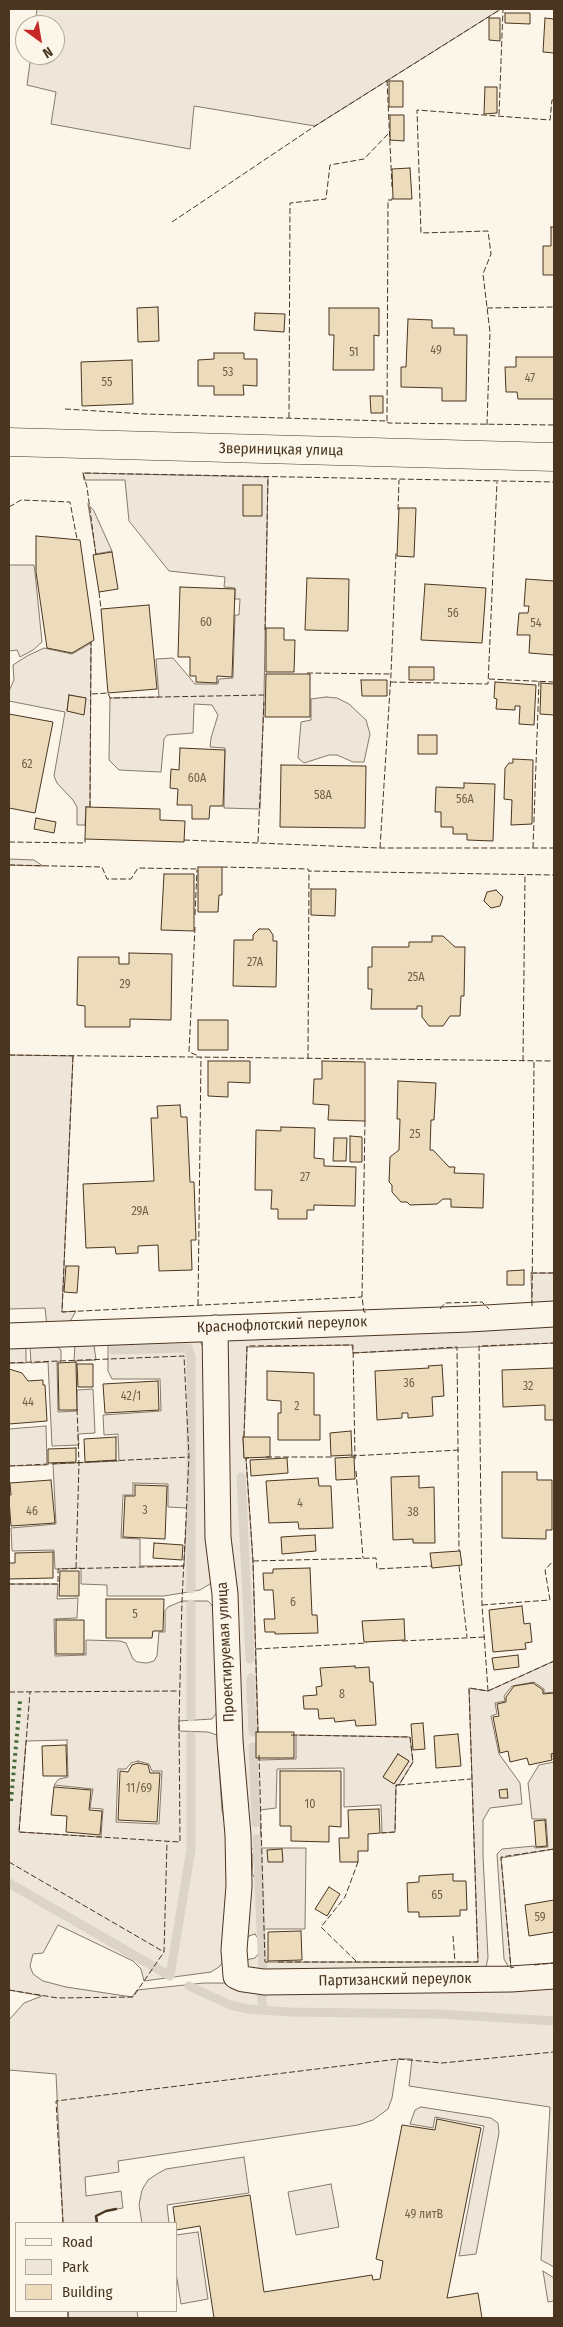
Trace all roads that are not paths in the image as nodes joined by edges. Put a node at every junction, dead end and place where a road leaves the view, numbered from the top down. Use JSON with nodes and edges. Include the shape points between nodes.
{"nodes":[{"id":1,"x":9,"y":442,"type":"edge"},
{"id":2,"x":554,"y":457,"type":"edge"},
{"id":3,"x":554,"y":1314,"type":"edge"},
{"id":4,"x":215,"y":1328,"type":"junction"},
{"id":5,"x":9,"y":1336,"type":"edge"},
{"id":6,"x":236,"y":1976,"type":"joint"},
{"id":7,"x":554,"y":1976,"type":"edge"}],
"edges":[{"from":1,"to":2,"type":"street","name":"Звериницкая улица"},
{"from":3,"to":4,"type":"street","name":"Краснофлотский переулок"},
{"from":4,"to":5,"type":"street","name":"Краснофлотский переулок"},
{"from":4,"to":6,"type":"street","name":"Проектируемая улица","via":[[218,1538],[225,1594],[230,1742],[238,1835]]},
{"from":6,"to":7,"type":"street","name":"Партизанский переулок","via":[[264,1982]]}]}
